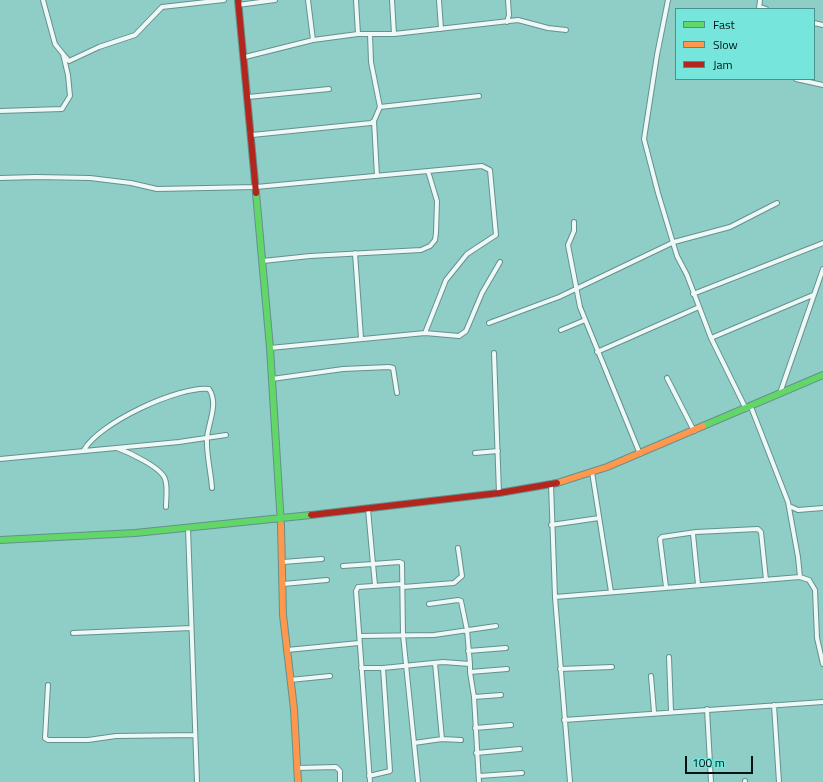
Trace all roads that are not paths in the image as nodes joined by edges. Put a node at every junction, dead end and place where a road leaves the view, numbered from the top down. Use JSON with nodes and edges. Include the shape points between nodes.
{"nodes":[{"id":1,"x":44,"y":0,"type":"edge"},
{"id":2,"x":224,"y":0,"type":"edge"},
{"id":3,"x":275,"y":0,"type":"edge"},
{"id":4,"x":308,"y":0,"type":"edge"},
{"id":5,"x":356,"y":0,"type":"edge"},
{"id":6,"x":392,"y":0,"type":"edge"},
{"id":7,"x":440,"y":0,"type":"edge"},
{"id":8,"x":508,"y":0,"type":"edge"},
{"id":9,"x":668,"y":0,"type":"edge"},
{"id":10,"x":760,"y":0,"type":"edge"},
{"id":11,"x":238,"y":3,"type":"edge"},
{"id":12,"x":759,"y":8,"type":"edge"},
{"id":13,"x":506,"y":22,"type":"junction"},
{"id":14,"x":441,"y":29,"type":"junction"},
{"id":15,"x":566,"y":30,"type":"dead end"},
{"id":16,"x":358,"y":34,"type":"junction"},
{"id":17,"x":370,"y":34,"type":"junction"},
{"id":18,"x":394,"y":34,"type":"junction"},
{"id":19,"x":313,"y":40,"type":"junction"},
{"id":20,"x":63,"y":54,"type":"junction"},
{"id":21,"x":245,"y":57,"type":"junction"},
{"id":22,"x":800,"y":80,"type":"edge"},
{"id":23,"x":823,"y":85,"type":"edge"},
{"id":24,"x":330,"y":89,"type":"dead end"},
{"id":25,"x":479,"y":96,"type":"dead end"},
{"id":26,"x":248,"y":97,"type":"junction"},
{"id":27,"x":380,"y":107,"type":"junction"},
{"id":28,"x":0,"y":112,"type":"edge"},
{"id":29,"x":374,"y":121,"type":"junction"},
{"id":30,"x":252,"y":135,"type":"junction"},
{"id":31,"x":428,"y":171,"type":"junction"},
{"id":32,"x":377,"y":176,"type":"junction"},
{"id":33,"x":0,"y":178,"type":"edge"},
{"id":34,"x":256,"y":187,"type":"junction"},
{"id":35,"x":776,"y":203,"type":"dead end"},
{"id":36,"x":574,"y":222,"type":"dead end"},
{"id":37,"x":674,"y":242,"type":"junction"},
{"id":38,"x":823,"y":243,"type":"edge"},
{"id":39,"x":355,"y":253,"type":"junction"},
{"id":40,"x":263,"y":261,"type":"junction"},
{"id":41,"x":500,"y":262,"type":"dead end"},
{"id":42,"x":823,"y":269,"type":"edge"},
{"id":43,"x":576,"y":289,"type":"junction"},
{"id":44,"x":693,"y":294,"type":"junction"},
{"id":45,"x":813,"y":295,"type":"junction"},
{"id":46,"x":699,"y":307,"type":"junction"},
{"id":47,"x":585,"y":320,"type":"junction"},
{"id":48,"x":489,"y":323,"type":"dead end"},
{"id":49,"x":561,"y":330,"type":"dead end"},
{"id":50,"x":425,"y":333,"type":"junction"},
{"id":51,"x":361,"y":338,"type":"junction"},
{"id":52,"x":711,"y":338,"type":"junction"},
{"id":53,"x":270,"y":348,"type":"junction"},
{"id":54,"x":597,"y":352,"type":"junction"},
{"id":55,"x":494,"y":353,"type":"dead end"},
{"id":56,"x":823,"y":376,"type":"edge"},
{"id":57,"x":666,"y":378,"type":"dead end"},
{"id":58,"x":272,"y":379,"type":"junction"},
{"id":59,"x":397,"y":393,"type":"dead end"},
{"id":60,"x":779,"y":394,"type":"junction"},
{"id":61,"x":749,"y":408,"type":"junction"},
{"id":62,"x":694,"y":431,"type":"junction"},
{"id":63,"x":226,"y":435,"type":"dead end"},
{"id":64,"x":207,"y":439,"type":"junction"},
{"id":65,"x":115,"y":448,"type":"junction"},
{"id":66,"x":84,"y":450,"type":"junction"},
{"id":67,"x":498,"y":451,"type":"junction"},
{"id":68,"x":475,"y":453,"type":"dead end"},
{"id":69,"x":640,"y":454,"type":"junction"},
{"id":70,"x":0,"y":459,"type":"edge"},
{"id":71,"x":592,"y":472,"type":"junction"},
{"id":72,"x":551,"y":484,"type":"junction"},
{"id":73,"x":212,"y":488,"type":"dead end"},
{"id":74,"x":500,"y":492,"type":"junction"},
{"id":75,"x":789,"y":506,"type":"junction"},
{"id":76,"x":166,"y":507,"type":"dead end"},
{"id":77,"x":368,"y":508,"type":"junction"},
{"id":78,"x":823,"y":508,"type":"edge"},
{"id":79,"x":280,"y":518,"type":"junction"},
{"id":80,"x":600,"y":518,"type":"junction"},
{"id":81,"x":552,"y":525,"type":"junction"},
{"id":82,"x":188,"y":528,"type":"junction"},
{"id":83,"x":693,"y":534,"type":"junction"},
{"id":84,"x":0,"y":540,"type":"edge"},
{"id":85,"x":458,"y":548,"type":"dead end"},
{"id":86,"x":322,"y":560,"type":"dead end"},
{"id":87,"x":283,"y":562,"type":"junction"},
{"id":88,"x":373,"y":564,"type":"junction"},
{"id":89,"x":343,"y":566,"type":"dead end"},
{"id":90,"x":800,"y":577,"type":"junction"},
{"id":91,"x":327,"y":580,"type":"dead end"},
{"id":92,"x":766,"y":580,"type":"junction"},
{"id":93,"x":284,"y":584,"type":"junction"},
{"id":94,"x":698,"y":584,"type":"junction"},
{"id":95,"x":375,"y":585,"type":"junction"},
{"id":96,"x":402,"y":586,"type":"junction"},
{"id":97,"x":666,"y":587,"type":"junction"},
{"id":98,"x":610,"y":592,"type":"junction"},
{"id":99,"x":555,"y":597,"type":"junction"},
{"id":100,"x":429,"y":604,"type":"dead end"},
{"id":101,"x":496,"y":626,"type":"dead end"},
{"id":102,"x":191,"y":628,"type":"junction"},
{"id":103,"x":467,"y":630,"type":"junction"},
{"id":104,"x":73,"y":633,"type":"dead end"},
{"id":105,"x":403,"y":635,"type":"junction"},
{"id":106,"x":359,"y":636,"type":"junction"},
{"id":107,"x":823,"y":636,"type":"edge"},
{"id":108,"x":817,"y":638,"type":"junction"},
{"id":109,"x":359,"y":643,"type":"junction"},
{"id":110,"x":506,"y":648,"type":"dead end"},
{"id":111,"x":287,"y":650,"type":"junction"},
{"id":112,"x":468,"y":651,"type":"junction"},
{"id":113,"x":669,"y":657,"type":"dead end"},
{"id":114,"x":435,"y":663,"type":"junction"},
{"id":115,"x":470,"y":664,"type":"junction"},
{"id":116,"x":823,"y":664,"type":"edge"},
{"id":117,"x":406,"y":666,"type":"junction"},
{"id":118,"x":612,"y":667,"type":"dead end"},
{"id":119,"x":361,"y":668,"type":"junction"},
{"id":120,"x":383,"y":668,"type":"junction"},
{"id":121,"x":507,"y":669,"type":"dead end"},
{"id":122,"x":560,"y":669,"type":"junction"},
{"id":123,"x":470,"y":672,"type":"junction"},
{"id":124,"x":330,"y":676,"type":"dead end"},
{"id":125,"x":651,"y":676,"type":"dead end"},
{"id":126,"x":290,"y":680,"type":"junction"},
{"id":127,"x":48,"y":685,"type":"dead end"},
{"id":128,"x":501,"y":695,"type":"dead end"},
{"id":129,"x":474,"y":697,"type":"junction"},
{"id":130,"x":823,"y":702,"type":"edge"},
{"id":131,"x":774,"y":705,"type":"junction"},
{"id":132,"x":707,"y":709,"type":"junction"},
{"id":133,"x":671,"y":711,"type":"junction"},
{"id":134,"x":654,"y":712,"type":"junction"},
{"id":135,"x":564,"y":720,"type":"junction"},
{"id":136,"x":510,"y":726,"type":"dead end"},
{"id":137,"x":475,"y":728,"type":"junction"},
{"id":138,"x":194,"y":735,"type":"junction"},
{"id":139,"x":442,"y":739,"type":"junction"},
{"id":140,"x":461,"y":740,"type":"dead end"},
{"id":141,"x":414,"y":743,"type":"junction"},
{"id":142,"x":520,"y":749,"type":"dead end"},
{"id":143,"x":476,"y":753,"type":"junction"},
{"id":144,"x":297,"y":768,"type":"junction"},
{"id":145,"x":522,"y":773,"type":"dead end"},
{"id":146,"x":369,"y":776,"type":"junction"},
{"id":147,"x":479,"y":776,"type":"junction"},
{"id":148,"x":197,"y":782,"type":"edge"},
{"id":149,"x":298,"y":782,"type":"edge"},
{"id":150,"x":340,"y":782,"type":"edge"},
{"id":151,"x":370,"y":782,"type":"edge"},
{"id":152,"x":418,"y":782,"type":"edge"},
{"id":153,"x":479,"y":782,"type":"edge"},
{"id":154,"x":570,"y":782,"type":"edge"},
{"id":155,"x":711,"y":782,"type":"edge"},
{"id":156,"x":779,"y":782,"type":"edge"}],
"edges":[{"from":1,"to":20,"type":"street","via":[[55,44]]},
{"from":2,"to":20,"type":"street","via":[[162,7],[134,36],[98,47],[69,61]]},
{"from":3,"to":11,"type":"street"},
{"from":4,"to":19,"type":"street"},
{"from":5,"to":16,"type":"street"},
{"from":6,"to":18,"type":"street"},
{"from":7,"to":14,"type":"street"},
{"from":8,"to":13,"type":"street","via":[[509,15]]},
{"from":9,"to":37,"type":"street","via":[[656,54],[644,139]]},
{"from":10,"to":12,"type":"street"},
{"from":11,"to":21,"type":"street"},
{"from":13,"to":14,"type":"street"},
{"from":13,"to":15,"type":"street","via":[[526,21]]},
{"from":14,"to":18,"type":"street"},
{"from":16,"to":17,"type":"street"},
{"from":16,"to":19,"type":"street"},
{"from":17,"to":18,"type":"street"},
{"from":17,"to":27,"type":"street","via":[[371,62]]},
{"from":19,"to":21,"type":"street"},
{"from":20,"to":28,"type":"street","via":[[70,96],[62,109]]},
{"from":21,"to":26,"type":"street"},
{"from":22,"to":23,"type":"street"},
{"from":24,"to":26,"type":"street"},
{"from":25,"to":27,"type":"street"},
{"from":26,"to":30,"type":"street"},
{"from":27,"to":29,"type":"street"},
{"from":29,"to":30,"type":"street"},
{"from":29,"to":32,"type":"street"},
{"from":30,"to":34,"type":"street"},
{"from":31,"to":32,"type":"street"},
{"from":31,"to":39,"type":"street","via":[[437,201],[435,240],[430,246],[421,250]]},
{"from":31,"to":50,"type":"street","via":[[482,166],[488,168],[496,235],[467,254],[446,280]]},
{"from":32,"to":34,"type":"street"},
{"from":33,"to":34,"type":"street","via":[[90,178],[157,189]]},
{"from":34,"to":40,"type":"street"},
{"from":35,"to":37,"type":"street","via":[[730,227]]},
{"from":36,"to":43,"type":"street","via":[[574,231],[568,246]]},
{"from":37,"to":43,"type":"street"},
{"from":37,"to":44,"type":"street"},
{"from":38,"to":44,"type":"street"},
{"from":39,"to":40,"type":"street"},
{"from":39,"to":51,"type":"street"},
{"from":40,"to":53,"type":"street"},
{"from":41,"to":50,"type":"street","via":[[482,293],[466,331],[459,336]]},
{"from":42,"to":45,"type":"street"},
{"from":43,"to":47,"type":"street"},
{"from":43,"to":48,"type":"street"},
{"from":44,"to":46,"type":"street"},
{"from":45,"to":52,"type":"street"},
{"from":45,"to":60,"type":"street"},
{"from":46,"to":52,"type":"street"},
{"from":46,"to":54,"type":"street"},
{"from":47,"to":49,"type":"street"},
{"from":47,"to":54,"type":"street"},
{"from":50,"to":51,"type":"street"},
{"from":51,"to":53,"type":"street"},
{"from":52,"to":61,"type":"street"},
{"from":53,"to":58,"type":"street"},
{"from":54,"to":69,"type":"street"},
{"from":55,"to":67,"type":"street"},
{"from":56,"to":60,"type":"street"},
{"from":57,"to":62,"type":"street"},
{"from":58,"to":59,"type":"street","via":[[343,368],[389,367],[393,368],[395,373]]},
{"from":58,"to":79,"type":"street"},
{"from":60,"to":61,"type":"street"},
{"from":61,"to":62,"type":"street"},
{"from":61,"to":75,"type":"street"},
{"from":62,"to":69,"type":"street"},
{"from":63,"to":64,"type":"street"},
{"from":64,"to":65,"type":"street"},
{"from":64,"to":66,"type":"street","via":[[212,397],[209,389],[200,389],[173,394],[128,415],[92,438]]},
{"from":64,"to":73,"type":"street"},
{"from":65,"to":66,"type":"street"},
{"from":65,"to":76,"type":"street","via":[[132,454],[163,474],[166,483]]},
{"from":66,"to":70,"type":"street"},
{"from":67,"to":68,"type":"street"},
{"from":67,"to":74,"type":"street"},
{"from":69,"to":71,"type":"street"},
{"from":71,"to":72,"type":"street"},
{"from":71,"to":80,"type":"street"},
{"from":72,"to":74,"type":"street"},
{"from":72,"to":81,"type":"street"},
{"from":74,"to":77,"type":"street"},
{"from":75,"to":78,"type":"street","via":[[798,510]]},
{"from":75,"to":90,"type":"street"},
{"from":77,"to":79,"type":"street"},
{"from":77,"to":88,"type":"street"},
{"from":79,"to":82,"type":"street"},
{"from":79,"to":87,"type":"street"},
{"from":80,"to":81,"type":"street"},
{"from":80,"to":98,"type":"street"},
{"from":81,"to":99,"type":"street"},
{"from":82,"to":84,"type":"street"},
{"from":82,"to":102,"type":"street"},
{"from":83,"to":92,"type":"street","via":[[758,529],[761,532]]},
{"from":83,"to":94,"type":"street"},
{"from":83,"to":97,"type":"street","via":[[660,539]]},
{"from":85,"to":96,"type":"street","via":[[462,576],[458,581]]},
{"from":86,"to":87,"type":"street"},
{"from":87,"to":93,"type":"street"},
{"from":88,"to":89,"type":"street"},
{"from":88,"to":95,"type":"street"},
{"from":88,"to":96,"type":"street","via":[[400,562]]},
{"from":90,"to":92,"type":"street"},
{"from":90,"to":108,"type":"street","via":[[809,580],[815,590]]},
{"from":91,"to":93,"type":"street"},
{"from":92,"to":94,"type":"street"},
{"from":93,"to":111,"type":"street","via":[[283,615]]},
{"from":94,"to":97,"type":"street"},
{"from":95,"to":96,"type":"street"},
{"from":95,"to":106,"type":"street","via":[[356,589]]},
{"from":96,"to":105,"type":"street"},
{"from":97,"to":98,"type":"street"},
{"from":98,"to":99,"type":"street"},
{"from":99,"to":122,"type":"street"},
{"from":100,"to":103,"type":"street","via":[[458,600],[461,602]]},
{"from":101,"to":103,"type":"street"},
{"from":102,"to":104,"type":"street"},
{"from":102,"to":138,"type":"street"},
{"from":103,"to":105,"type":"street","via":[[434,635]]},
{"from":103,"to":112,"type":"street"},
{"from":105,"to":106,"type":"street"},
{"from":105,"to":117,"type":"street"},
{"from":106,"to":109,"type":"street"},
{"from":107,"to":108,"type":"street"},
{"from":108,"to":116,"type":"street"},
{"from":109,"to":111,"type":"street"},
{"from":109,"to":119,"type":"street"},
{"from":110,"to":112,"type":"street"},
{"from":111,"to":126,"type":"street"},
{"from":112,"to":115,"type":"street"},
{"from":113,"to":133,"type":"street"},
{"from":114,"to":115,"type":"street"},
{"from":114,"to":117,"type":"street"},
{"from":114,"to":139,"type":"street"},
{"from":115,"to":123,"type":"street"},
{"from":117,"to":120,"type":"street"},
{"from":117,"to":141,"type":"street"},
{"from":118,"to":122,"type":"street"},
{"from":119,"to":120,"type":"street"},
{"from":119,"to":146,"type":"street"},
{"from":120,"to":146,"type":"street","via":[[390,771]]},
{"from":121,"to":123,"type":"street"},
{"from":122,"to":135,"type":"street"},
{"from":123,"to":129,"type":"street"},
{"from":124,"to":126,"type":"street"},
{"from":125,"to":134,"type":"street"},
{"from":126,"to":144,"type":"street"},
{"from":127,"to":138,"type":"street","via":[[45,738],[48,740]]},
{"from":128,"to":129,"type":"street"},
{"from":129,"to":137,"type":"street"},
{"from":130,"to":131,"type":"street"},
{"from":131,"to":132,"type":"street"},
{"from":131,"to":156,"type":"street"},
{"from":132,"to":133,"type":"street"},
{"from":132,"to":155,"type":"street"},
{"from":133,"to":134,"type":"street"},
{"from":134,"to":135,"type":"street"},
{"from":135,"to":154,"type":"street"},
{"from":136,"to":137,"type":"street"},
{"from":137,"to":143,"type":"street"},
{"from":138,"to":148,"type":"street"},
{"from":139,"to":140,"type":"street"},
{"from":139,"to":141,"type":"street"},
{"from":141,"to":152,"type":"street"},
{"from":142,"to":143,"type":"street"},
{"from":143,"to":147,"type":"street"},
{"from":144,"to":149,"type":"street"},
{"from":144,"to":150,"type":"street","via":[[336,767],[340,771]]},
{"from":145,"to":147,"type":"street"},
{"from":146,"to":151,"type":"street"},
{"from":147,"to":153,"type":"street"}]}
